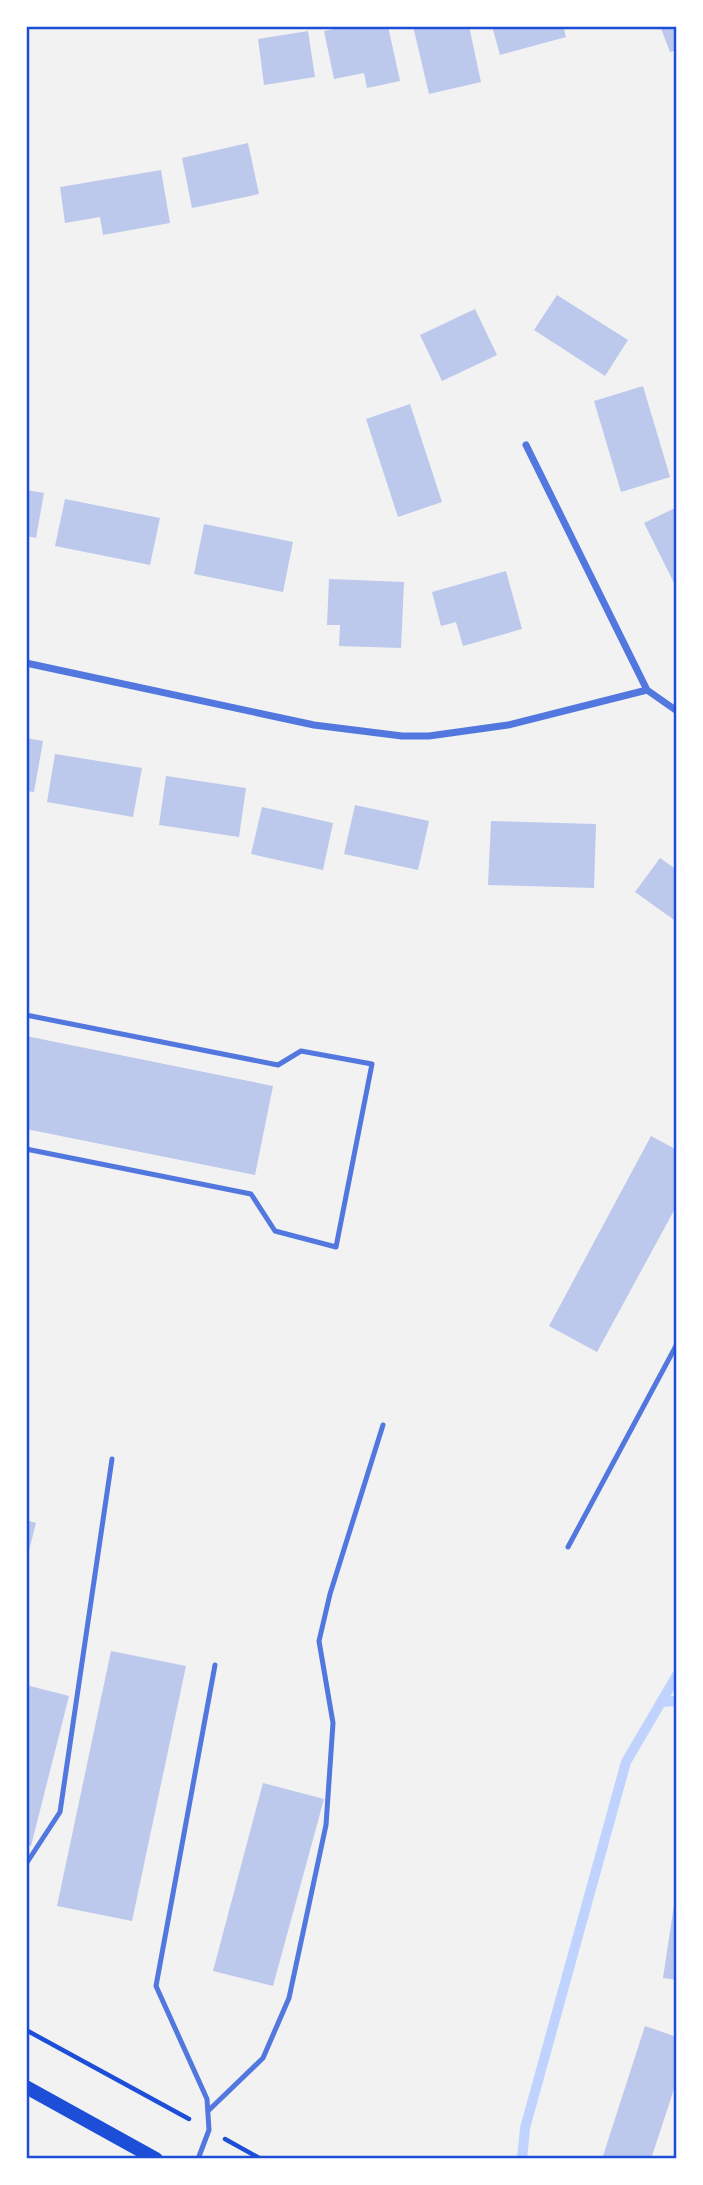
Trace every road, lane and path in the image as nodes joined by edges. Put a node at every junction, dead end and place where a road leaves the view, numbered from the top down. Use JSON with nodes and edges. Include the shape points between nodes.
{"nodes":[{"id":1,"x":526,"y":445,"type":"dead end"},
{"id":2,"x":26,"y":663,"type":"edge"},
{"id":3,"x":647,"y":690,"type":"junction"},
{"id":4,"x":677,"y":712,"type":"edge"},
{"id":5,"x":26,"y":1015,"type":"edge"},
{"id":6,"x":26,"y":1149,"type":"edge"},
{"id":7,"x":677,"y":1344,"type":"edge"},
{"id":8,"x":383,"y":1425,"type":"dead end"},
{"id":9,"x":112,"y":1459,"type":"dead end"},
{"id":10,"x":568,"y":1547,"type":"dead end"},
{"id":11,"x":215,"y":1665,"type":"dead end"},
{"id":12,"x":26,"y":1864,"type":"edge"},
{"id":13,"x":26,"y":2030,"type":"edge"},
{"id":14,"x":26,"y":2087,"type":"edge"},
{"id":15,"x":156,"y":2100,"type":"dead end"},
{"id":16,"x":208,"y":2111,"type":"junction"},
{"id":17,"x":156,"y":2159,"type":"edge"},
{"id":18,"x":198,"y":2159,"type":"edge"}],
"edges":[{"from":1,"to":3,"type":"street"},
{"from":2,"to":3,"type":"street","via":[[314,725],[402,736],[508,725]]},
{"from":3,"to":4,"type":"street"},
{"from":5,"to":6,"type":"lane","via":[[278,1065],[301,1051],[372,1064],[336,1247],[275,1231],[251,1194]]},
{"from":7,"to":10,"type":"lane"},
{"from":8,"to":16,"type":"lane","via":[[319,1641],[333,1723],[326,1825],[289,1998],[263,2058]]},
{"from":9,"to":12,"type":"lane","via":[[61,1812]]},
{"from":11,"to":16,"type":"lane","via":[[156,1986],[207,2099]]},
{"from":13,"to":15,"type":"path"},
{"from":14,"to":17,"type":"main road"},
{"from":16,"to":18,"type":"lane","via":[[209,2130]]}]}
